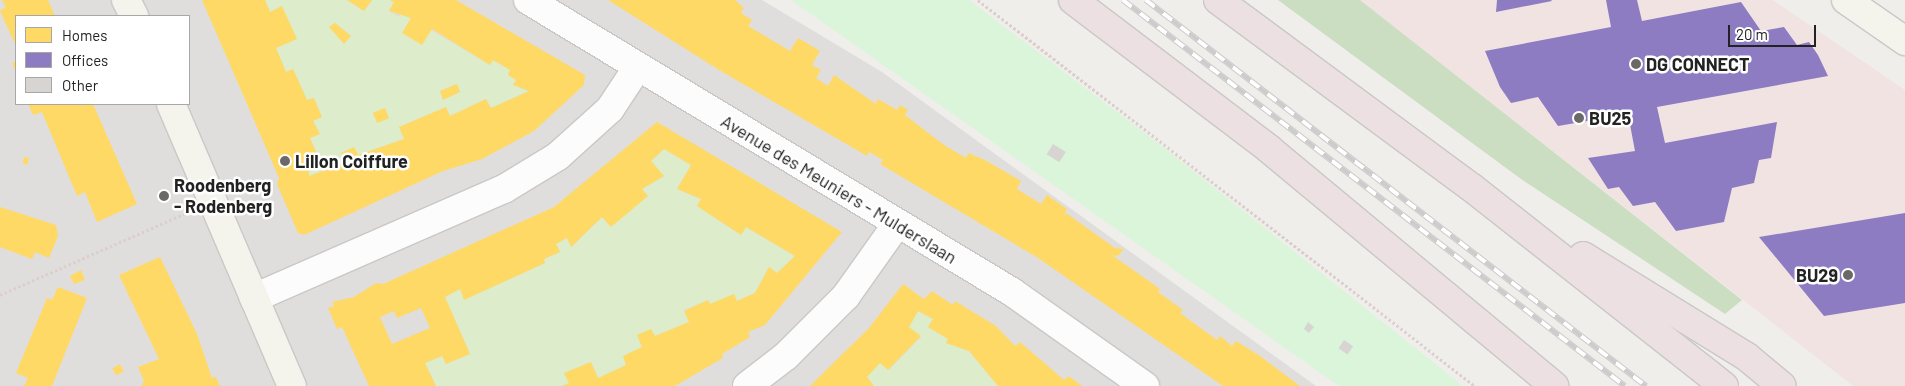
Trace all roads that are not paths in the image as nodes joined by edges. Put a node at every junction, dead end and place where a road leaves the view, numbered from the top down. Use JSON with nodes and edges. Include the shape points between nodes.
{"nodes":[{"id":1,"x":126,"y":0,"type":"edge"},
{"id":2,"x":528,"y":0,"type":"edge"},
{"id":3,"x":1073,"y":0,"type":"edge"},
{"id":4,"x":1218,"y":0,"type":"edge"},
{"id":5,"x":1846,"y":0,"type":"edge"},
{"id":6,"x":134,"y":15,"type":"edge"},
{"id":7,"x":1905,"y":41,"type":"edge"},
{"id":8,"x":637,"y":68,"type":"junction"},
{"id":9,"x":171,"y":105,"type":"edge"},
{"id":10,"x":1471,"y":187,"type":"junction"},
{"id":11,"x":897,"y":224,"type":"junction"},
{"id":12,"x":254,"y":298,"type":"junction"},
{"id":13,"x":292,"y":386,"type":"edge"},
{"id":14,"x":747,"y":386,"type":"edge"},
{"id":15,"x":1145,"y":386,"type":"edge"},
{"id":16,"x":1554,"y":386,"type":"edge"},
{"id":17,"x":1724,"y":386,"type":"edge"},
{"id":18,"x":1782,"y":386,"type":"edge"}],
"edges":[{"from":1,"to":6,"type":"street"},
{"from":2,"to":8,"type":"street","name":"Avenue des Meuniers - Mulderslaan"},
{"from":3,"to":16,"type":"highway","via":[[1269,149]]},
{"from":4,"to":10,"type":"highway"},
{"from":5,"to":7,"type":"street"},
{"from":8,"to":11,"type":"street","name":"Avenue des Meuniers - Mulderslaan"},
{"from":8,"to":12,"type":"street","via":[[610,109],[558,156],[504,189]]},
{"from":9,"to":12,"type":"street"},
{"from":10,"to":17,"type":"highway"},
{"from":10,"to":18,"type":"highway","via":[[1747,357]]},
{"from":11,"to":14,"type":"street","via":[[846,296],[786,356]]},
{"from":11,"to":15,"type":"street","name":"Avenue des Meuniers - Mulderslaan","via":[[1012,292]]},
{"from":12,"to":13,"type":"street"}]}
